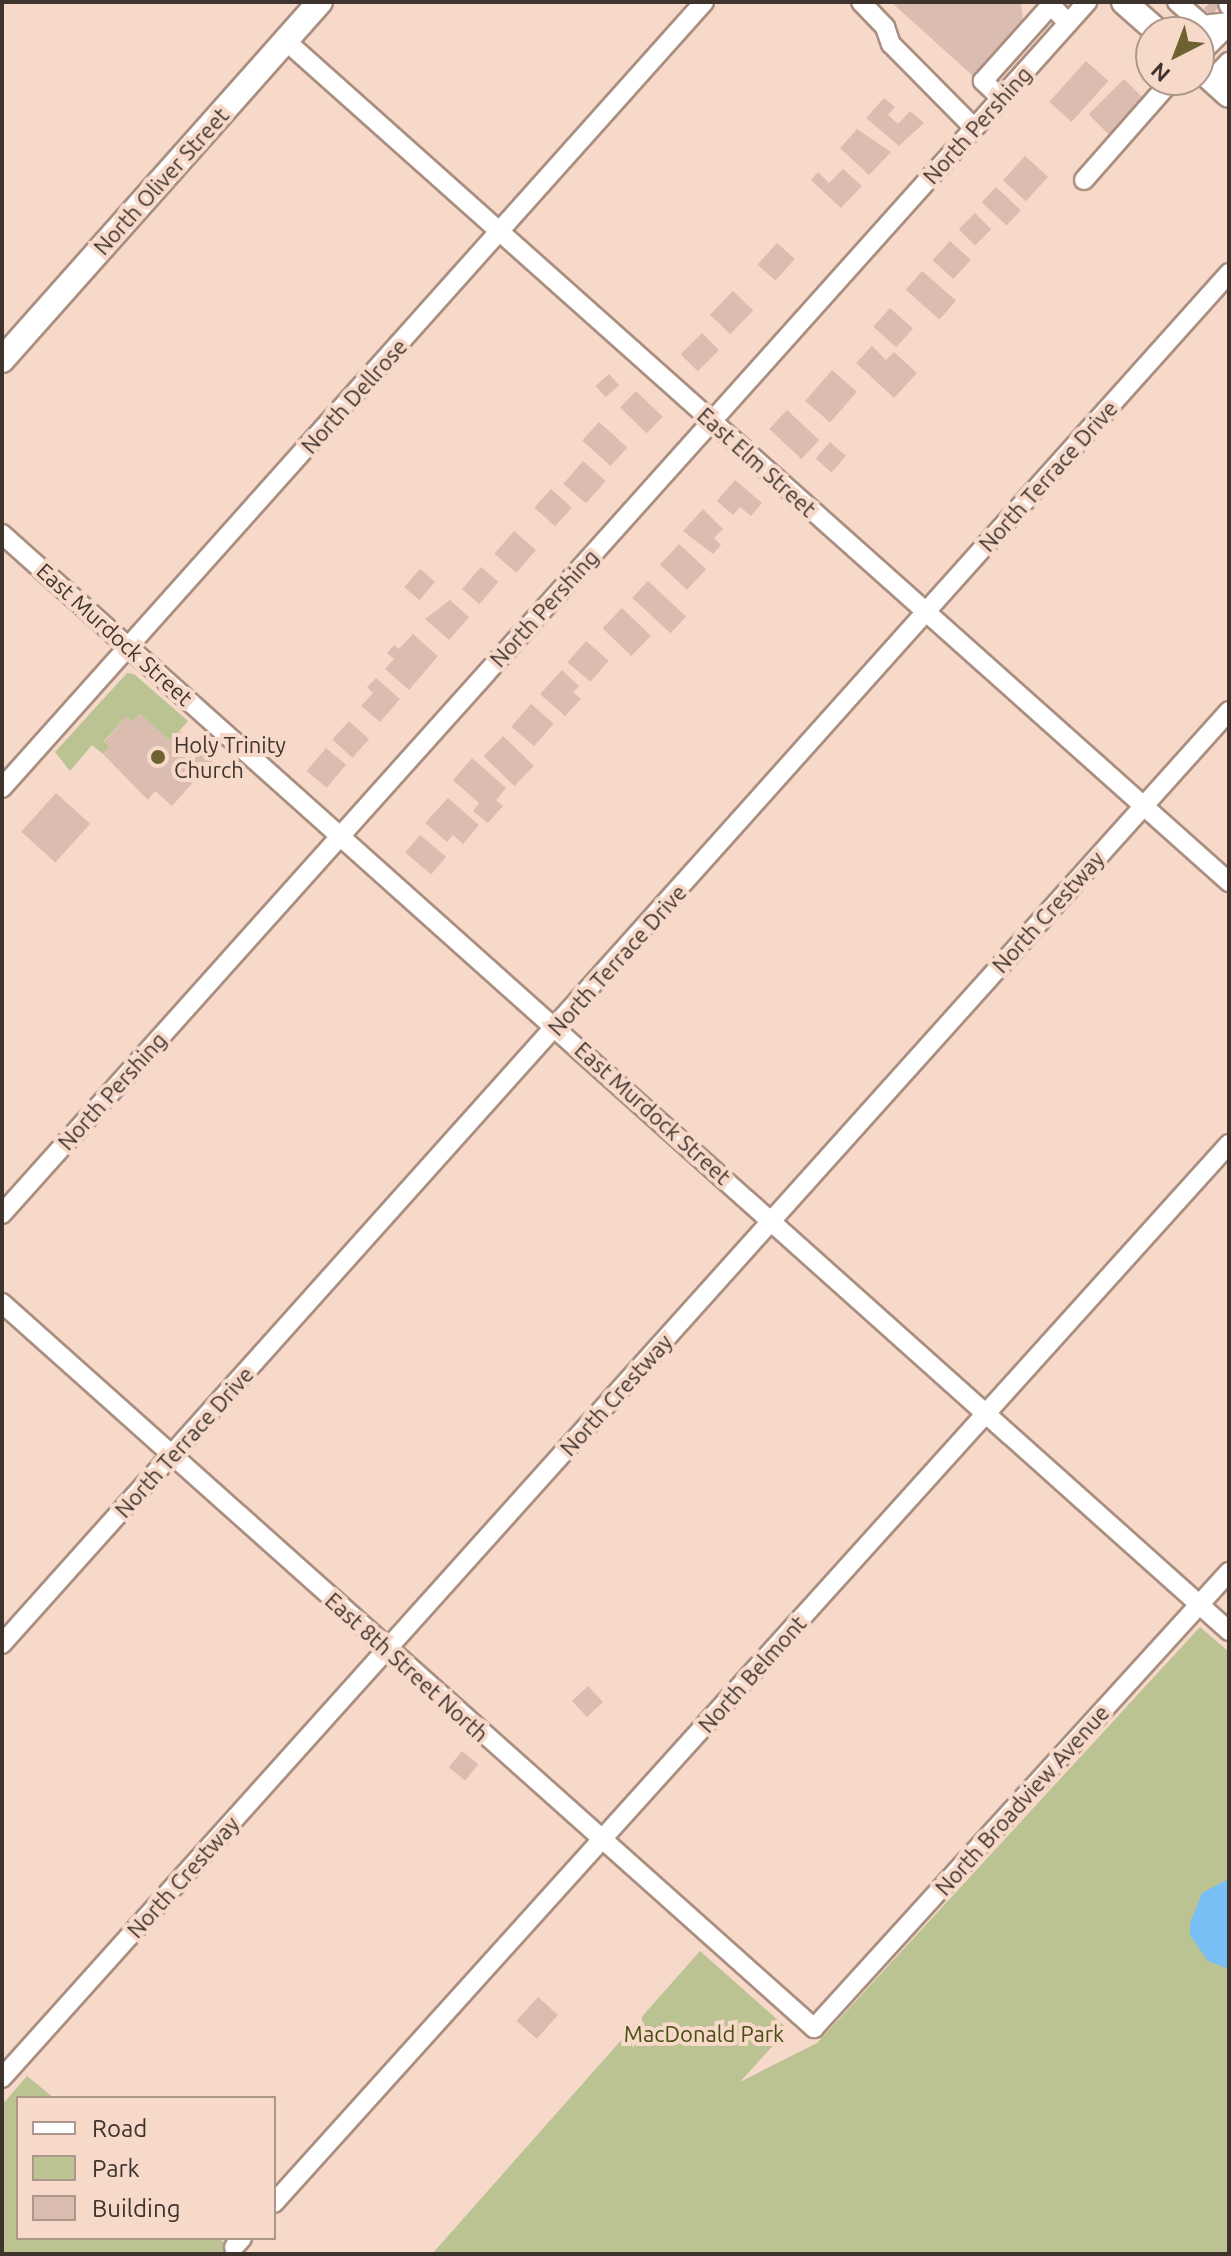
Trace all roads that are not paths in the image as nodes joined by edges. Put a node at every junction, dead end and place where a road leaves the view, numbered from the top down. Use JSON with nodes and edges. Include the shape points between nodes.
{"nodes":[{"id":1,"x":320,"y":2,"type":"edge"},
{"id":2,"x":704,"y":2,"type":"edge"},
{"id":3,"x":861,"y":2,"type":"edge"},
{"id":4,"x":1087,"y":2,"type":"edge"},
{"id":5,"x":1124,"y":2,"type":"edge"},
{"id":6,"x":1177,"y":2,"type":"edge"},
{"id":7,"x":1050,"y":3,"type":"edge"},
{"id":8,"x":1227,"y":14,"type":"edge"},
{"id":9,"x":1140,"y":16,"type":"edge"},
{"id":10,"x":1068,"y":23,"type":"junction"},
{"id":11,"x":1215,"y":32,"type":"edge"},
{"id":12,"x":286,"y":41,"type":"junction"},
{"id":13,"x":1017,"y":43,"type":"junction"},
{"id":14,"x":1035,"y":60,"type":"junction"},
{"id":15,"x":1158,"y":96,"type":"edge"},
{"id":16,"x":1001,"y":98,"type":"junction"},
{"id":17,"x":974,"y":128,"type":"junction"},
{"id":18,"x":1084,"y":180,"type":"dead end"},
{"id":19,"x":500,"y":232,"type":"junction"},
{"id":20,"x":1229,"y":273,"type":"edge"},
{"id":21,"x":2,"y":360,"type":"edge"},
{"id":22,"x":711,"y":421,"type":"junction"},
{"id":23,"x":2,"y":534,"type":"edge"},
{"id":24,"x":926,"y":613,"type":"junction"},
{"id":25,"x":129,"y":647,"type":"junction"},
{"id":26,"x":1229,"y":711,"type":"edge"},
{"id":27,"x":2,"y":788,"type":"edge"},
{"id":28,"x":1143,"y":806,"type":"junction"},
{"id":29,"x":341,"y":835,"type":"junction"},
{"id":30,"x":1229,"y":882,"type":"edge"},
{"id":31,"x":557,"y":1028,"type":"junction"},
{"id":32,"x":1229,"y":1144,"type":"edge"},
{"id":33,"x":2,"y":1214,"type":"edge"},
{"id":34,"x":773,"y":1220,"type":"junction"},
{"id":35,"x":2,"y":1303,"type":"edge"},
{"id":36,"x":988,"y":1412,"type":"junction"},
{"id":37,"x":172,"y":1455,"type":"junction"},
{"id":38,"x":1229,"y":1572,"type":"edge"},
{"id":39,"x":1199,"y":1605,"type":"junction"},
{"id":40,"x":1229,"y":1631,"type":"edge"},
{"id":41,"x":2,"y":1644,"type":"edge"},
{"id":42,"x":387,"y":1649,"type":"junction"},
{"id":43,"x":601,"y":1841,"type":"junction"},
{"id":44,"x":814,"y":2028,"type":"joint"},
{"id":45,"x":4,"y":2073,"type":"edge"},
{"id":46,"x":276,"y":2201,"type":"edge"}],
"edges":[{"from":1,"to":12,"type":"main road","name":"North Oliver Street"},
{"from":2,"to":19,"type":"street","name":"North Dellrose"},
{"from":3,"to":17,"type":"street","via":[[885,27],[891,44]]},
{"from":4,"to":10,"type":"street","name":"North Pershing"},
{"from":5,"to":9,"type":"main road"},
{"from":6,"to":8,"type":"street","via":[[1203,25]]},
{"from":7,"to":10,"type":"street"},
{"from":7,"to":13,"type":"street"},
{"from":8,"to":11,"type":"street"},
{"from":10,"to":14,"type":"street","name":"North Pershing"},
{"from":12,"to":19,"type":"street","name":"East Elm Street"},
{"from":12,"to":21,"type":"main road","name":"North Oliver Street"},
{"from":13,"to":14,"type":"street"},
{"from":13,"to":16,"type":"street","via":[[983,81]]},
{"from":14,"to":16,"type":"street","name":"North Pershing"},
{"from":15,"to":18,"type":"street"},
{"from":16,"to":17,"type":"street","name":"North Pershing"},
{"from":17,"to":22,"type":"street","name":"North Pershing"},
{"from":19,"to":22,"type":"street","name":"East Elm Street"},
{"from":19,"to":25,"type":"street","name":"North Dellrose"},
{"from":20,"to":24,"type":"street","name":"North Terrace Drive"},
{"from":22,"to":24,"type":"street","name":"East Elm Street"},
{"from":22,"to":29,"type":"street","name":"North Pershing"},
{"from":23,"to":25,"type":"street","name":"East Murdock Street"},
{"from":24,"to":28,"type":"street","name":"East Elm Street"},
{"from":24,"to":31,"type":"street","name":"North Terrace Drive"},
{"from":25,"to":27,"type":"street","name":"North Dellrose"},
{"from":25,"to":29,"type":"street","name":"East Murdock Street"},
{"from":26,"to":28,"type":"street","name":"North Crestway"},
{"from":28,"to":30,"type":"street","name":"East Elm Street"},
{"from":28,"to":34,"type":"street","name":"North Crestway"},
{"from":29,"to":31,"type":"street","name":"East Murdock Street"},
{"from":29,"to":33,"type":"street","name":"North Pershing"},
{"from":31,"to":34,"type":"street","name":"East Murdock Street"},
{"from":31,"to":37,"type":"street","name":"North Terrace Drive"},
{"from":32,"to":36,"type":"street","name":"North Belmont"},
{"from":34,"to":36,"type":"street","name":"East Murdock Street"},
{"from":34,"to":42,"type":"street","name":"North Crestway"},
{"from":35,"to":37,"type":"street","name":"East 8th Street North"},
{"from":36,"to":39,"type":"street","name":"East Murdock Street"},
{"from":36,"to":43,"type":"street","name":"North Belmont"},
{"from":37,"to":41,"type":"street","name":"North Terrace Drive"},
{"from":37,"to":42,"type":"street","name":"East 8th Street North"},
{"from":38,"to":39,"type":"street","name":"North Broadview Avenue"},
{"from":39,"to":40,"type":"street","name":"East Murdock Street"},
{"from":39,"to":44,"type":"street","name":"North Broadview Avenue"},
{"from":42,"to":43,"type":"street","name":"East 8th Street North"},
{"from":42,"to":45,"type":"street","name":"North Crestway"},
{"from":43,"to":44,"type":"street","name":"East 8th Street North"},
{"from":43,"to":46,"type":"street","name":"North Belmont"}]}
